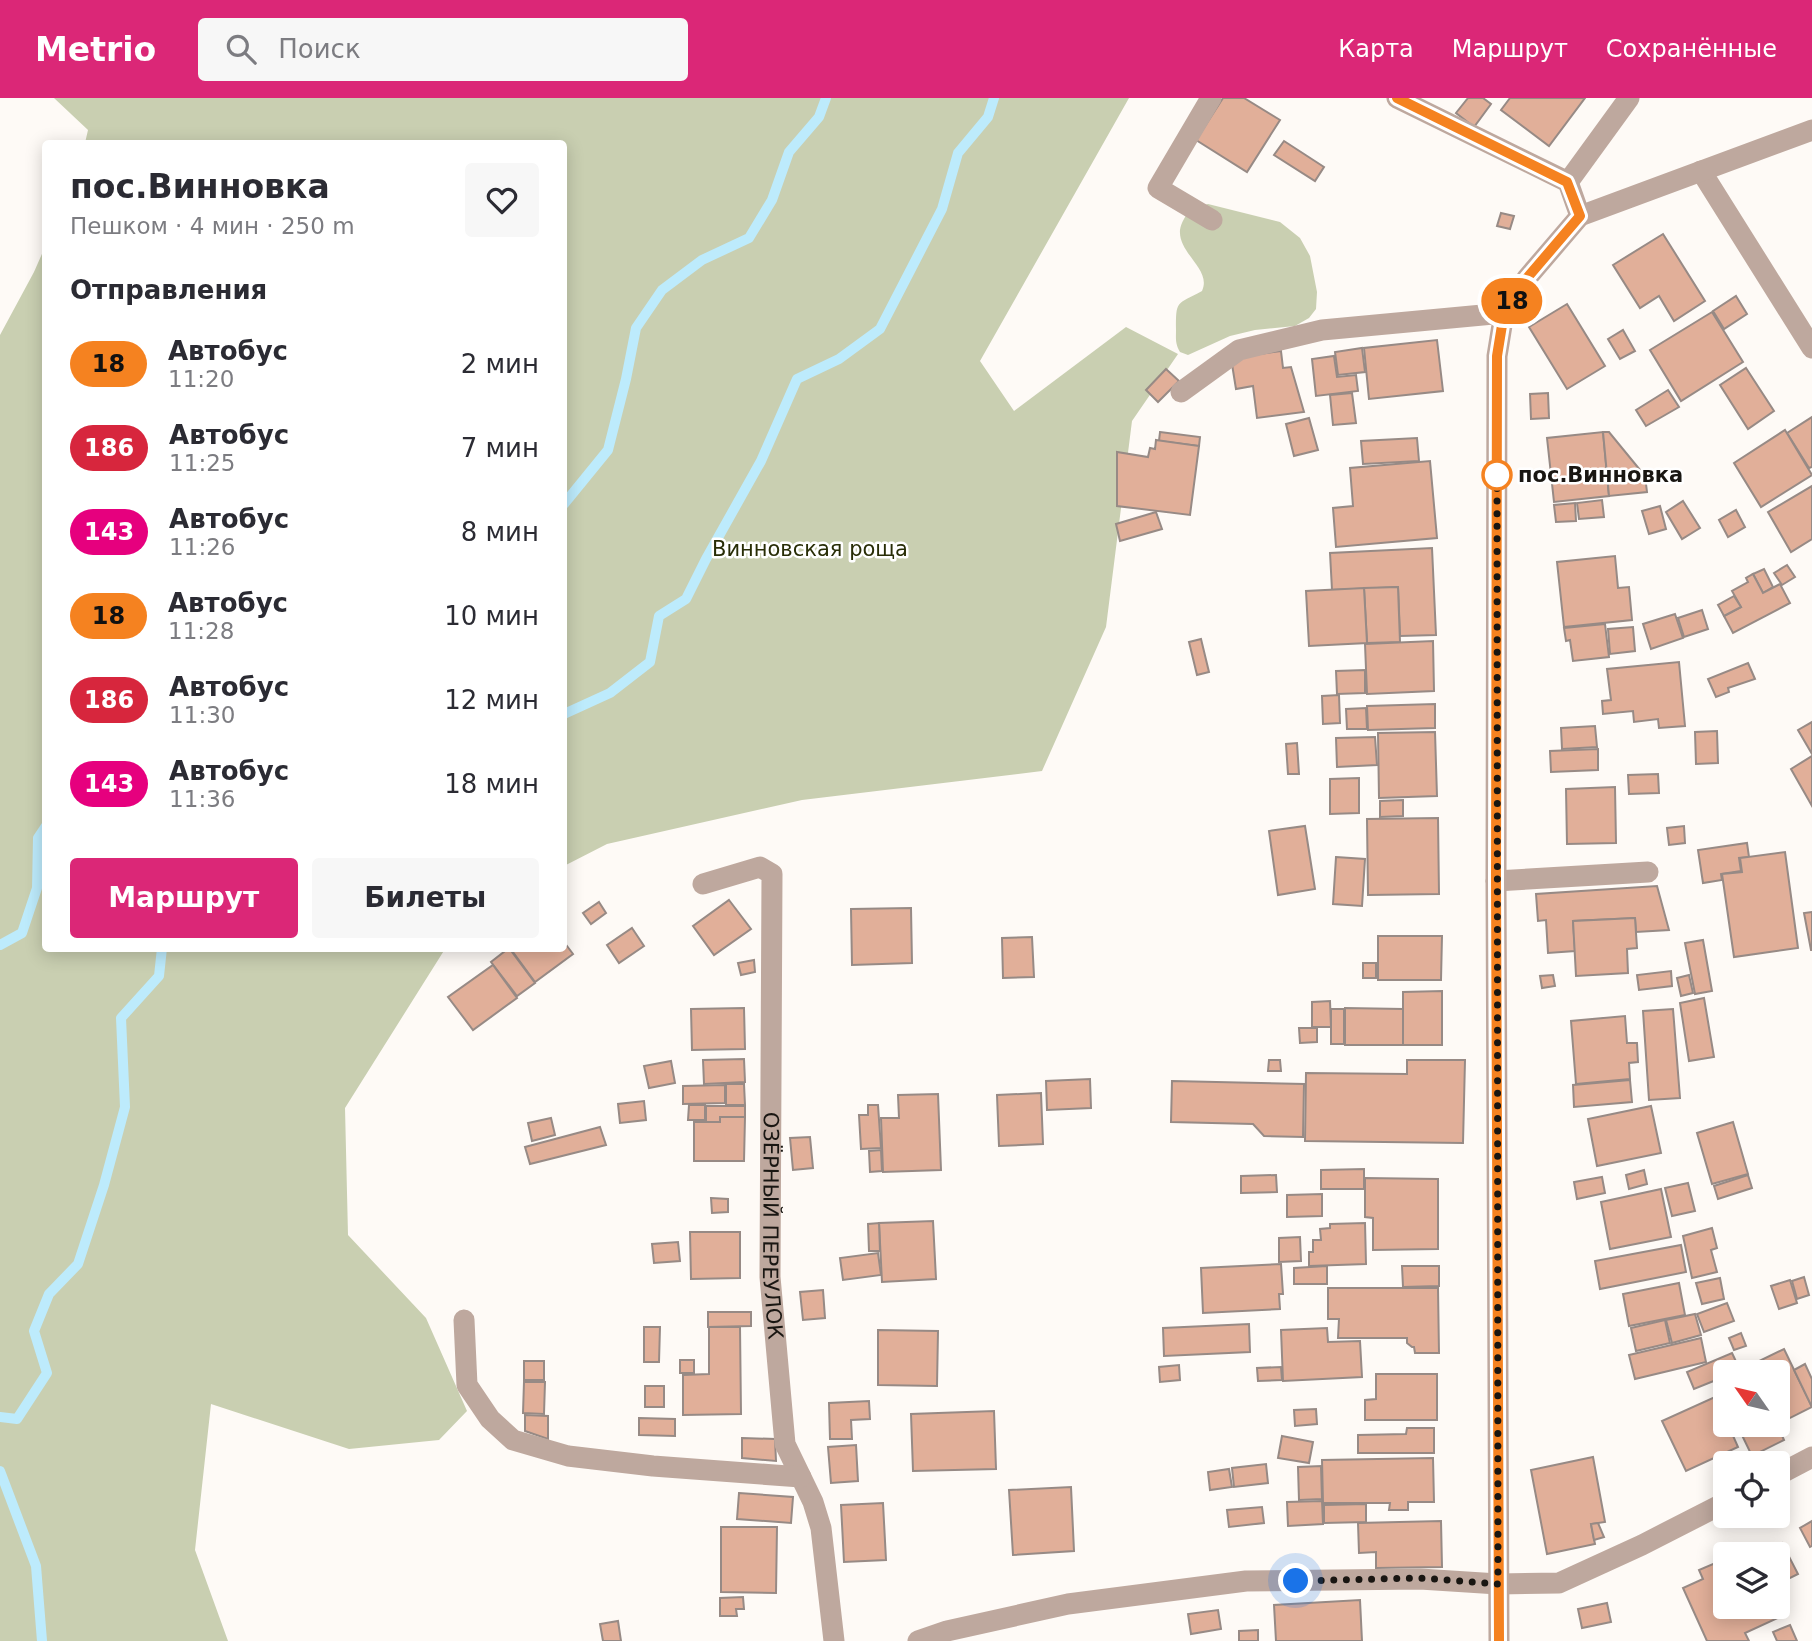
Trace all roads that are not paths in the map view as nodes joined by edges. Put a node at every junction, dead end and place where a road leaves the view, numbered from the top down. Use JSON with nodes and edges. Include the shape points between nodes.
{"nodes":[{"id":1,"x":1211,"y":98,"type":"edge"},
{"id":2,"x":1397,"y":98,"type":"edge"},
{"id":3,"x":1629,"y":98,"type":"edge"},
{"id":4,"x":1812,"y":130,"type":"edge"},
{"id":5,"x":1701,"y":171,"type":"junction"},
{"id":6,"x":1567,"y":182,"type":"junction"},
{"id":7,"x":1580,"y":216,"type":"junction"},
{"id":8,"x":1212,"y":220,"type":"dead end"},
{"id":9,"x":1504,"y":313,"type":"junction"},
{"id":10,"x":1812,"y":348,"type":"edge"},
{"id":11,"x":1181,"y":392,"type":"dead end"},
{"id":12,"x":1648,"y":872,"type":"dead end"},
{"id":13,"x":1496,"y":881,"type":"junction"},
{"id":14,"x":704,"y":884,"type":"dead end"},
{"id":15,"x":464,"y":1320,"type":"dead end"},
{"id":16,"x":1812,"y":1457,"type":"edge"},
{"id":17,"x":1790,"y":1469,"type":"edge"},
{"id":18,"x":801,"y":1476,"type":"junction"},
{"id":19,"x":1713,"y":1509,"type":"edge"},
{"id":20,"x":1498,"y":1584,"type":"junction"},
{"id":21,"x":834,"y":1641,"type":"edge"},
{"id":22,"x":918,"y":1641,"type":"edge"},
{"id":23,"x":1499,"y":1641,"type":"edge"}],
"edges":[{"from":1,"to":8,"type":"street","via":[[1158,188]]},
{"from":2,"to":6,"type":"street"},
{"from":3,"to":6,"type":"street"},
{"from":4,"to":5,"type":"street"},
{"from":5,"to":7,"type":"street"},
{"from":5,"to":10,"type":"street"},
{"from":6,"to":7,"type":"street"},
{"from":7,"to":9,"type":"street"},
{"from":9,"to":11,"type":"street","via":[[1322,330],[1250,347],[1238,350]]},
{"from":9,"to":13,"type":"street","via":[[1497,356]]},
{"from":12,"to":13,"type":"street"},
{"from":13,"to":20,"type":"street"},
{"from":14,"to":18,"type":"street","name":"ОЗЁРНЫЙ ПЕРЕУЛОК","via":[[760,867],[772,874],[770,1277],[785,1444]]},
{"from":15,"to":18,"type":"street","via":[[467,1385],[490,1419],[513,1440],[568,1456]]},
{"from":16,"to":17,"type":"street"},
{"from":18,"to":21,"type":"street","name":"ОЗЁРНЫЙ ПЕРЕУЛОК","via":[[821,1528]]},
{"from":19,"to":20,"type":"street","via":[[1559,1583]]},
{"from":20,"to":22,"type":"street","via":[[1420,1578],[1246,1581],[1068,1604]]},
{"from":20,"to":23,"type":"street"}]}
